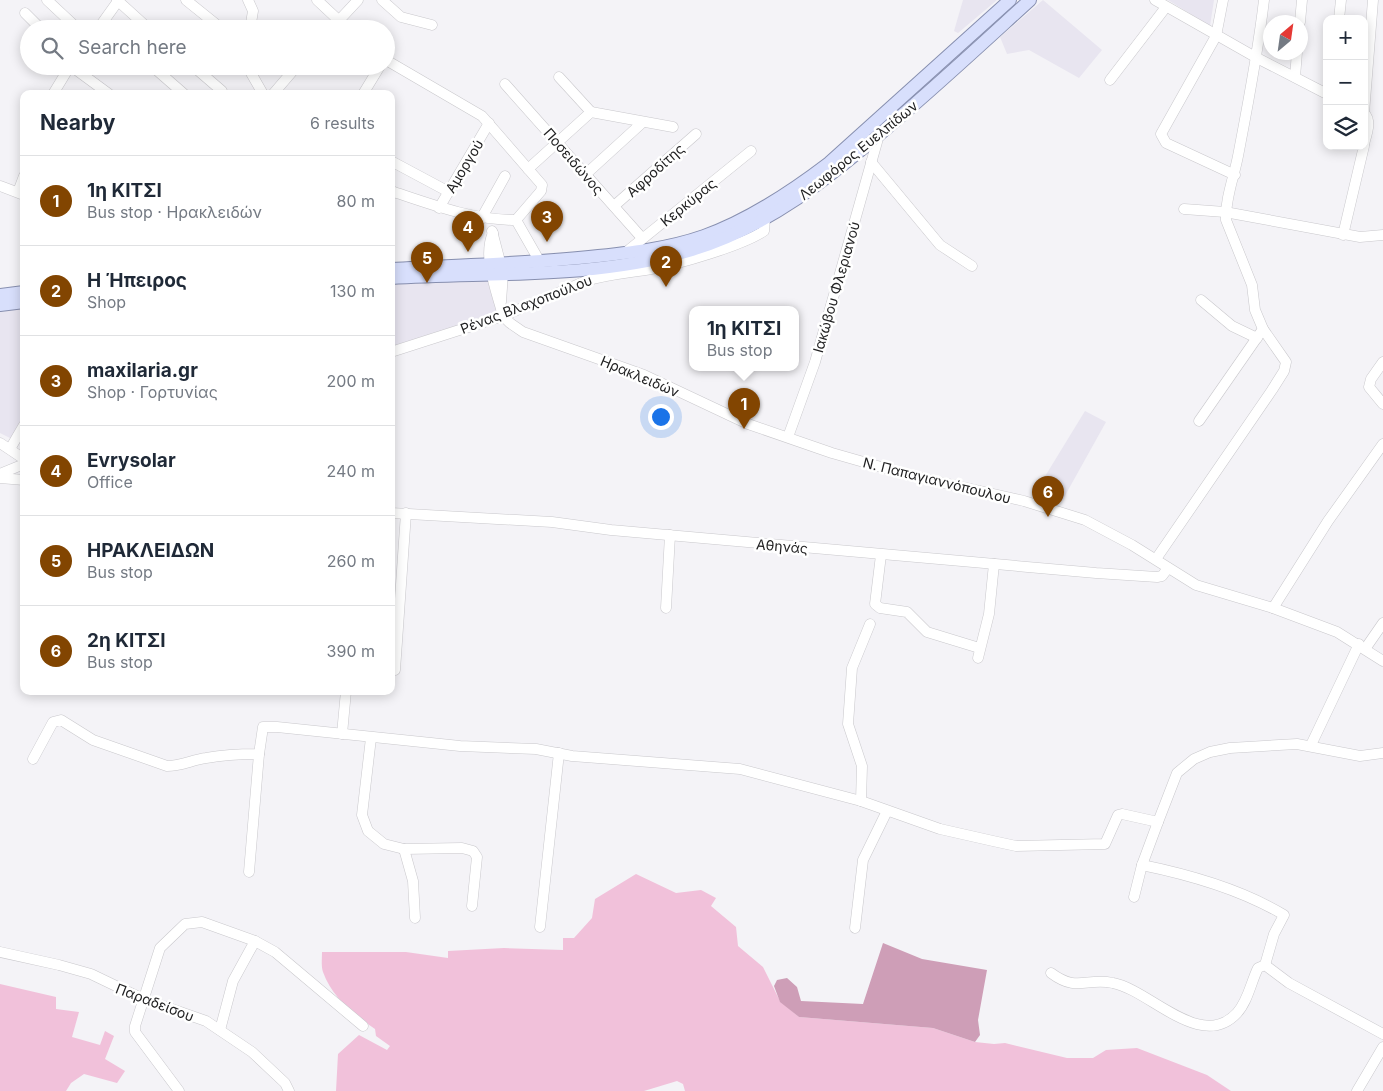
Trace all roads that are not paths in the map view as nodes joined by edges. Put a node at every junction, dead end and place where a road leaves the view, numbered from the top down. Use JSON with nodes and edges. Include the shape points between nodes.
{"nodes":[{"id":1,"x":47,"y":0,"type":"edge"},
{"id":2,"x":186,"y":0,"type":"edge"},
{"id":3,"x":248,"y":0,"type":"edge"},
{"id":4,"x":317,"y":0,"type":"edge"},
{"id":5,"x":358,"y":0,"type":"edge"},
{"id":6,"x":382,"y":0,"type":"edge"},
{"id":7,"x":1010,"y":0,"type":"edge"},
{"id":8,"x":1030,"y":0,"type":"edge"},
{"id":9,"x":1155,"y":0,"type":"edge"},
{"id":10,"x":1223,"y":0,"type":"edge"},
{"id":11,"x":1264,"y":0,"type":"edge"},
{"id":12,"x":1302,"y":0,"type":"edge"},
{"id":13,"x":1341,"y":0,"type":"edge"},
{"id":14,"x":1373,"y":0,"type":"edge"},
{"id":15,"x":117,"y":1,"type":"edge"},
{"id":16,"x":1166,"y":7,"type":"junction"},
{"id":17,"x":25,"y":13,"type":"dead end"},
{"id":18,"x":1301,"y":15,"type":"edge"},
{"id":19,"x":1340,"y":15,"type":"edge"},
{"id":20,"x":32,"y":20,"type":"edge"},
{"id":21,"x":68,"y":20,"type":"edge"},
{"id":22,"x":107,"y":20,"type":"edge"},
{"id":23,"x":139,"y":20,"type":"edge"},
{"id":24,"x":211,"y":20,"type":"edge"},
{"id":25,"x":252,"y":20,"type":"edge"},
{"id":26,"x":339,"y":20,"type":"joint"},
{"id":27,"x":432,"y":26,"type":"dead end"},
{"id":28,"x":1216,"y":36,"type":"junction"},
{"id":29,"x":1257,"y":58,"type":"junction"},
{"id":30,"x":1296,"y":60,"type":"edge"},
{"id":31,"x":395,"y":65,"type":"edge"},
{"id":32,"x":65,"y":75,"type":"edge"},
{"id":33,"x":83,"y":75,"type":"edge"},
{"id":34,"x":162,"y":75,"type":"edge"},
{"id":35,"x":203,"y":75,"type":"edge"},
{"id":36,"x":252,"y":75,"type":"edge"},
{"id":37,"x":289,"y":75,"type":"edge"},
{"id":38,"x":375,"y":75,"type":"edge"},
{"id":39,"x":559,"y":76,"type":"dead end"},
{"id":40,"x":1294,"y":77,"type":"junction"},
{"id":41,"x":1110,"y":80,"type":"dead end"},
{"id":42,"x":505,"y":84,"type":"dead end"},
{"id":43,"x":55,"y":90,"type":"edge"},
{"id":44,"x":103,"y":90,"type":"edge"},
{"id":45,"x":179,"y":90,"type":"edge"},
{"id":46,"x":221,"y":90,"type":"edge"},
{"id":47,"x":261,"y":90,"type":"edge"},
{"id":48,"x":276,"y":90,"type":"edge"},
{"id":49,"x":365,"y":90,"type":"edge"},
{"id":50,"x":1323,"y":92,"type":"edge"},
{"id":51,"x":1365,"y":105,"type":"edge"},
{"id":52,"x":591,"y":112,"type":"junction"},
{"id":53,"x":643,"y":122,"type":"junction"},
{"id":54,"x":489,"y":123,"type":"junction"},
{"id":55,"x":673,"y":127,"type":"dead end"},
{"id":56,"x":696,"y":134,"type":"dead end"},
{"id":57,"x":879,"y":135,"type":"junction"},
{"id":58,"x":557,"y":142,"type":"junction"},
{"id":59,"x":1363,"y":150,"type":"edge"},
{"id":60,"x":751,"y":151,"type":"dead end"},
{"id":61,"x":871,"y":162,"type":"junction"},
{"id":62,"x":395,"y":163,"type":"edge"},
{"id":63,"x":528,"y":169,"type":"junction"},
{"id":64,"x":586,"y":174,"type":"junction"},
{"id":65,"x":1235,"y":175,"type":"junction"},
{"id":66,"x":505,"y":176,"type":"dead end"},
{"id":67,"x":0,"y":186,"type":"edge"},
{"id":68,"x":395,"y":192,"type":"edge"},
{"id":69,"x":449,"y":192,"type":"junction"},
{"id":70,"x":20,"y":193,"type":"edge"},
{"id":71,"x":614,"y":206,"type":"junction"},
{"id":72,"x":439,"y":208,"type":"junction"},
{"id":73,"x":1184,"y":209,"type":"dead end"},
{"id":74,"x":1226,"y":212,"type":"junction"},
{"id":75,"x":765,"y":219,"type":"junction"},
{"id":76,"x":486,"y":220,"type":"junction"},
{"id":77,"x":516,"y":220,"type":"junction"},
{"id":78,"x":1343,"y":235,"type":"junction"},
{"id":79,"x":1383,"y":235,"type":"edge"},
{"id":80,"x":642,"y":238,"type":"junction"},
{"id":81,"x":625,"y":253,"type":"junction"},
{"id":82,"x":540,"y":262,"type":"junction"},
{"id":83,"x":972,"y":266,"type":"dead end"},
{"id":84,"x":395,"y":269,"type":"edge"},
{"id":85,"x":497,"y":269,"type":"junction"},
{"id":86,"x":395,"y":278,"type":"edge"},
{"id":87,"x":20,"y":292,"type":"edge"},
{"id":88,"x":0,"y":295,"type":"edge"},
{"id":89,"x":1201,"y":300,"type":"dead end"},
{"id":90,"x":20,"y":302,"type":"edge"},
{"id":91,"x":0,"y":305,"type":"edge"},
{"id":92,"x":502,"y":310,"type":"junction"},
{"id":93,"x":1260,"y":333,"type":"junction"},
{"id":94,"x":395,"y":350,"type":"edge"},
{"id":95,"x":1383,"y":362,"type":"edge"},
{"id":96,"x":1383,"y":404,"type":"edge"},
{"id":97,"x":1199,"y":421,"type":"dead end"},
{"id":98,"x":20,"y":432,"type":"edge"},
{"id":99,"x":788,"y":438,"type":"junction"},
{"id":100,"x":0,"y":443,"type":"edge"},
{"id":101,"x":1383,"y":444,"type":"edge"},
{"id":102,"x":10,"y":449,"type":"junction"},
{"id":103,"x":20,"y":456,"type":"edge"},
{"id":104,"x":20,"y":466,"type":"edge"},
{"id":105,"x":0,"y":476,"type":"edge"},
{"id":106,"x":20,"y":479,"type":"edge"},
{"id":107,"x":395,"y":513,"type":"edge"},
{"id":108,"x":406,"y":513,"type":"junction"},
{"id":109,"x":670,"y":535,"type":"junction"},
{"id":110,"x":881,"y":555,"type":"junction"},
{"id":111,"x":1156,"y":560,"type":"junction"},
{"id":112,"x":994,"y":564,"type":"junction"},
{"id":113,"x":1168,"y":568,"type":"junction"},
{"id":114,"x":666,"y":608,"type":"dead end"},
{"id":115,"x":1272,"y":608,"type":"junction"},
{"id":116,"x":1383,"y":623,"type":"edge"},
{"id":117,"x":870,"y":624,"type":"dead end"},
{"id":118,"x":976,"y":647,"type":"dead end"},
{"id":119,"x":1362,"y":647,"type":"junction"},
{"id":120,"x":978,"y":658,"type":"dead end"},
{"id":121,"x":1383,"y":661,"type":"edge"},
{"id":122,"x":395,"y":670,"type":"dead end"},
{"id":123,"x":346,"y":695,"type":"edge"},
{"id":124,"x":342,"y":734,"type":"junction"},
{"id":125,"x":371,"y":738,"type":"junction"},
{"id":126,"x":1311,"y":745,"type":"junction"},
{"id":127,"x":559,"y":753,"type":"junction"},
{"id":128,"x":1383,"y":753,"type":"edge"},
{"id":129,"x":258,"y":754,"type":"junction"},
{"id":130,"x":34,"y":759,"type":"dead end"},
{"id":131,"x":861,"y":801,"type":"junction"},
{"id":132,"x":888,"y":810,"type":"junction"},
{"id":133,"x":1158,"y":822,"type":"junction"},
{"id":134,"x":404,"y":849,"type":"junction"},
{"id":135,"x":1142,"y":865,"type":"junction"},
{"id":136,"x":249,"y":872,"type":"dead end"},
{"id":137,"x":1134,"y":898,"type":"dead end"},
{"id":138,"x":472,"y":906,"type":"dead end"},
{"id":139,"x":415,"y":918,"type":"dead end"},
{"id":140,"x":540,"y":927,"type":"dead end"},
{"id":141,"x":855,"y":928,"type":"dead end"},
{"id":142,"x":255,"y":941,"type":"junction"},
{"id":143,"x":0,"y":952,"type":"edge"},
{"id":144,"x":1265,"y":965,"type":"junction"},
{"id":145,"x":1051,"y":973,"type":"dead end"},
{"id":146,"x":143,"y":999,"type":"junction"},
{"id":147,"x":363,"y":1026,"type":"dead end"},
{"id":148,"x":220,"y":1030,"type":"junction"},
{"id":149,"x":1383,"y":1034,"type":"edge"},
{"id":150,"x":1383,"y":1047,"type":"edge"},
{"id":151,"x":179,"y":1091,"type":"edge"},
{"id":152,"x":289,"y":1091,"type":"edge"},
{"id":153,"x":1357,"y":1091,"type":"edge"}],
"edges":[{"from":1,"to":21,"type":"street"},
{"from":2,"to":24,"type":"street"},
{"from":3,"to":25,"type":"street","via":[[253,11]]},
{"from":4,"to":26,"type":"street"},
{"from":5,"to":26,"type":"street"},
{"from":6,"to":27,"type":"street","via":[[401,17]]},
{"from":7,"to":81,"type":"main road","name":"Λεωφόρος Ευελπίδων","via":[[874,125],[808,180],[743,218],[705,235],[673,245]]},
{"from":8,"to":57,"type":"main road","name":"Λεωφόρος Ευελπίδων"},
{"from":9,"to":16,"type":"street"},
{"from":10,"to":28,"type":"street"},
{"from":11,"to":29,"type":"street"},
{"from":12,"to":18,"type":"street"},
{"from":13,"to":19,"type":"street"},
{"from":14,"to":51,"type":"street"},
{"from":15,"to":22,"type":"street"},
{"from":15,"to":23,"type":"street"},
{"from":16,"to":28,"type":"street"},
{"from":16,"to":41,"type":"street"},
{"from":17,"to":20,"type":"street"},
{"from":28,"to":29,"type":"street"},
{"from":28,"to":65,"type":"street","via":[[1161,134],[1166,143]]},
{"from":29,"to":40,"type":"street"},
{"from":29,"to":65,"type":"street"},
{"from":30,"to":40,"type":"street"},
{"from":31,"to":54,"type":"street","via":[[467,106]]},
{"from":32,"to":43,"type":"street"},
{"from":33,"to":44,"type":"street"},
{"from":34,"to":45,"type":"street"},
{"from":35,"to":46,"type":"street"},
{"from":36,"to":47,"type":"street"},
{"from":37,"to":48,"type":"street"},
{"from":38,"to":49,"type":"street"},
{"from":39,"to":52,"type":"street"},
{"from":40,"to":50,"type":"street"},
{"from":42,"to":58,"type":"street","name":"Ποσειδώνος"},
{"from":52,"to":53,"type":"street"},
{"from":52,"to":58,"type":"street"},
{"from":53,"to":55,"type":"street"},
{"from":53,"to":64,"type":"street"},
{"from":54,"to":63,"type":"street"},
{"from":54,"to":69,"type":"street","name":"Αμοργού"},
{"from":56,"to":71,"type":"street","name":"Αφροδίτης"},
{"from":57,"to":61,"type":"street","name":"Ιακώβου Φλεριανού"},
{"from":57,"to":75,"type":"main road","name":"Λεωφόρος Ευελπίδων","via":[[815,188]]},
{"from":58,"to":63,"type":"street"},
{"from":58,"to":64,"type":"street","name":"Ποσειδώνος"},
{"from":59,"to":78,"type":"street"},
{"from":60,"to":80,"type":"street","name":"Κερκύρας"},
{"from":61,"to":83,"type":"street","via":[[940,245]]},
{"from":61,"to":99,"type":"street","name":"Ιακώβου Φλεριανού","via":[[814,362]]},
{"from":62,"to":69,"type":"street"},
{"from":63,"to":77,"type":"street","via":[[543,188]]},
{"from":64,"to":71,"type":"street","name":"Ποσειδώνος"},
{"from":65,"to":74,"type":"street"},
{"from":66,"to":76,"type":"street"},
{"from":67,"to":70,"type":"street"},
{"from":68,"to":72,"type":"street"},
{"from":69,"to":72,"type":"street","name":"Αμοργού"},
{"from":71,"to":80,"type":"street","name":"Ποσειδώνος"},
{"from":72,"to":76,"type":"street"},
{"from":73,"to":74,"type":"street"},
{"from":74,"to":78,"type":"street"},
{"from":74,"to":93,"type":"street","via":[[1226,220],[1252,285]]},
{"from":75,"to":85,"type":"main road","name":"Λεωφόρος Ευελπίδων","via":[[707,245],[655,259],[580,270]]},
{"from":75,"to":92,"type":"street","name":"Ρένας Βλαχοπούλου","via":[[764,231],[723,248],[654,269],[600,276]]},
{"from":76,"to":77,"type":"street"},
{"from":76,"to":85,"type":"street","via":[[493,233]]},
{"from":77,"to":82,"type":"street"},
{"from":78,"to":79,"type":"street"},
{"from":80,"to":81,"type":"street","name":"Κερκύρας"},
{"from":81,"to":82,"type":"main road","name":"Λεωφόρος Ευελπίδων"},
{"from":82,"to":85,"type":"main road","name":"Λεωφόρος Ευελπίδων"},
{"from":84,"to":85,"type":"main road","name":"Λεωφόρος Ευελπίδων"},
{"from":85,"to":86,"type":"main road","name":"Λεωφόρος Ευελπίδων"},
{"from":85,"to":92,"type":"street","via":[[504,288]]},
{"from":87,"to":88,"type":"main road"},
{"from":89,"to":93,"type":"street","via":[[1232,326]]},
{"from":90,"to":91,"type":"main road"},
{"from":92,"to":94,"type":"street","name":"Ρένας Βλαχοπούλου"},
{"from":92,"to":99,"type":"street","name":"Ηρακλειδών","via":[[523,332],[612,362],[726,415]]},
{"from":93,"to":97,"type":"street"},
{"from":93,"to":111,"type":"street","via":[[1286,362],[1284,370]]},
{"from":95,"to":96,"type":"street","via":[[1369,387]]},
{"from":98,"to":102,"type":"street"},
{"from":99,"to":111,"type":"street","name":"Ν. Παπαγιαννόπουλου","via":[[909,475],[1024,501],[1078,518]]},
{"from":100,"to":102,"type":"street"},
{"from":101,"to":115,"type":"street"},
{"from":102,"to":103,"type":"street"},
{"from":104,"to":105,"type":"street"},
{"from":105,"to":106,"type":"street"},
{"from":107,"to":108,"type":"street","name":"Αθηνάς"},
{"from":108,"to":109,"type":"street","name":"Αθηνάς","via":[[552,522]]},
{"from":108,"to":122,"type":"street"},
{"from":109,"to":110,"type":"street","name":"Αθηνάς"},
{"from":109,"to":114,"type":"street"},
{"from":110,"to":112,"type":"street","name":"Αθηνάς"},
{"from":110,"to":118,"type":"street","via":[[875,604],[880,608],[907,612],[927,632]]},
{"from":111,"to":113,"type":"street","name":"Ν. Παπαγιαννόπουλου"},
{"from":112,"to":113,"type":"street","name":"Αθηνάς","via":[[1157,577],[1165,574]]},
{"from":112,"to":120,"type":"street","via":[[989,614]]},
{"from":113,"to":115,"type":"street","name":"Ν. Παπαγιαννόπουλου","via":[[1196,585]]},
{"from":115,"to":119,"type":"street","name":"Ν. Παπαγιαννόπουλου","via":[[1337,632]]},
{"from":116,"to":119,"type":"street"},
{"from":117,"to":131,"type":"street","via":[[852,668],[848,724],[862,766]]},
{"from":119,"to":121,"type":"street","name":"Ν. Παπαγιαννόπουλου"},
{"from":119,"to":126,"type":"street"},
{"from":123,"to":124,"type":"street"},
{"from":124,"to":125,"type":"street"},
{"from":124,"to":129,"type":"street","via":[[263,728]]},
{"from":125,"to":127,"type":"street"},
{"from":125,"to":134,"type":"street","via":[[362,815],[368,831],[384,844]]},
{"from":126,"to":128,"type":"street","via":[[1360,756]]},
{"from":126,"to":133,"type":"street","via":[[1230,748],[1194,759],[1177,773]]},
{"from":127,"to":131,"type":"street","via":[[740,769]]},
{"from":127,"to":140,"type":"street"},
{"from":129,"to":130,"type":"street","via":[[204,758],[179,766],[167,766],[93,740],[62,720],[53,722]]},
{"from":129,"to":136,"type":"street"},
{"from":131,"to":132,"type":"street"},
{"from":132,"to":133,"type":"street","via":[[940,829],[1016,846],[1105,844],[1114,820],[1122,814]]},
{"from":132,"to":141,"type":"street","via":[[863,860]]},
{"from":133,"to":135,"type":"street"},
{"from":134,"to":138,"type":"street","via":[[462,848],[473,851],[477,858]]},
{"from":134,"to":139,"type":"street","via":[[413,881]]},
{"from":135,"to":137,"type":"street"},
{"from":135,"to":144,"type":"street","via":[[1215,884],[1284,916],[1274,934]]},
{"from":142,"to":146,"type":"street","via":[[202,922],[185,924],[160,948]]},
{"from":142,"to":147,"type":"street","via":[[291,964]]},
{"from":142,"to":148,"type":"street","via":[[233,981]]},
{"from":143,"to":146,"type":"street","name":"Παραδείσου","via":[[91,974]]},
{"from":144,"to":145,"type":"street","via":[[1258,968],[1237,1013],[1210,1027],[1186,1020],[1112,982],[1072,985]]},
{"from":144,"to":149,"type":"street","via":[[1305,993]]},
{"from":146,"to":148,"type":"street","name":"Παραδείσου","via":[[206,1021]]},
{"from":146,"to":151,"type":"street","via":[[135,1032]]},
{"from":148,"to":152,"type":"street","name":"Παραδείσου","via":[[252,1052]]},
{"from":150,"to":153,"type":"street"}]}
